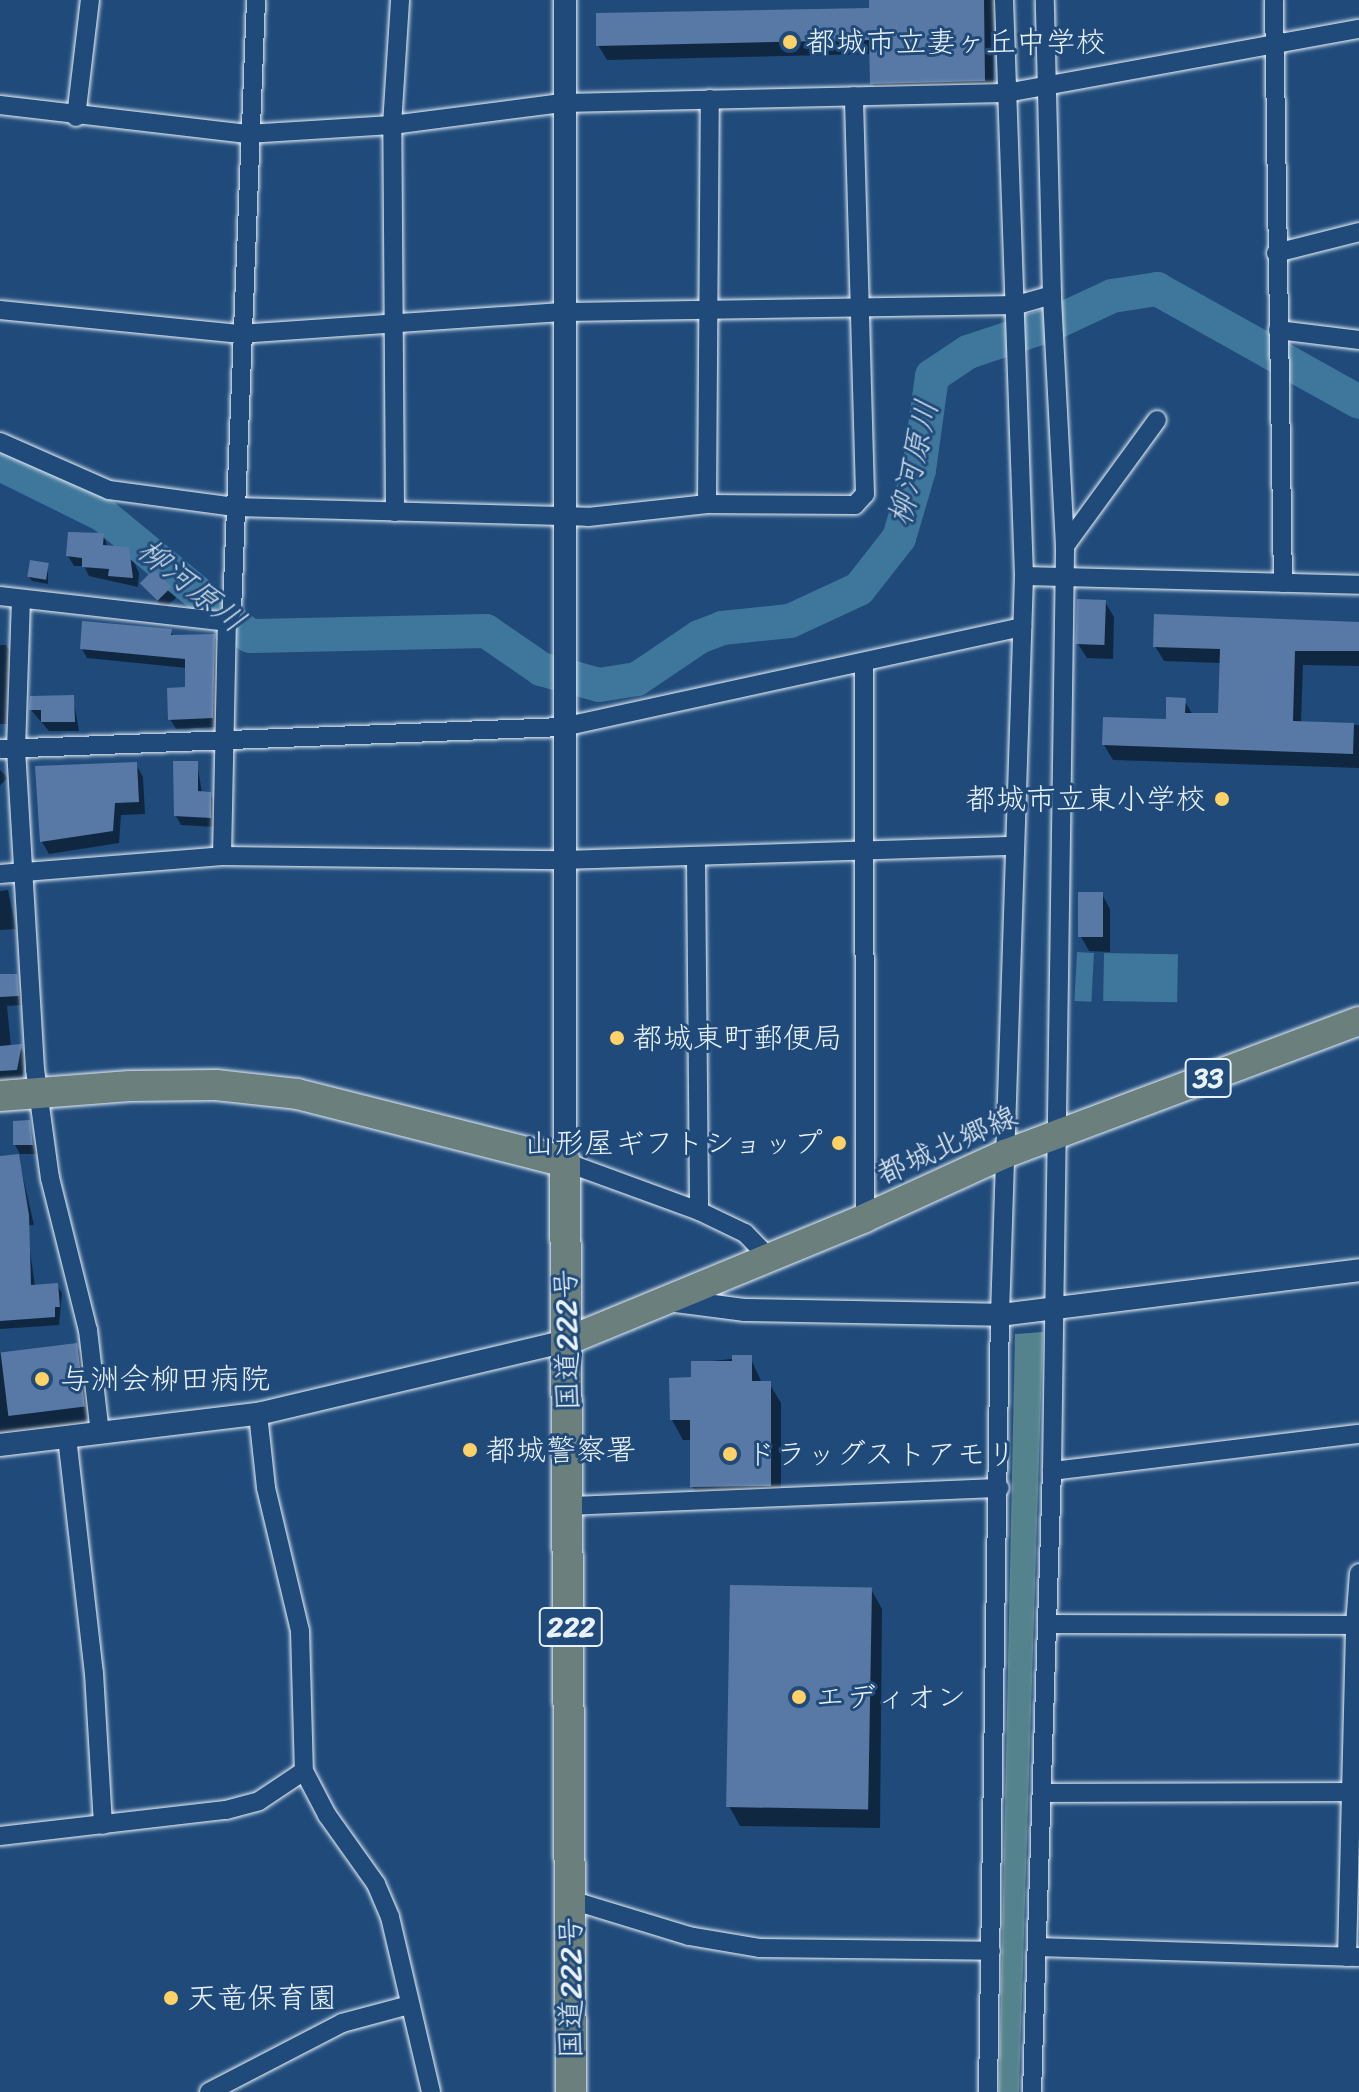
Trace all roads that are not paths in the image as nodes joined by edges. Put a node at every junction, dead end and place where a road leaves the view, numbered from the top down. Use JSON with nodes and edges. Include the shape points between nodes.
{"nodes":[{"id":1,"x":90,"y":0,"type":"edge"},
{"id":2,"x":256,"y":0,"type":"edge"},
{"id":3,"x":400,"y":0,"type":"edge"},
{"id":4,"x":565,"y":0,"type":"edge"},
{"id":5,"x":1004,"y":0,"type":"edge"},
{"id":6,"x":1045,"y":0,"type":"edge"},
{"id":7,"x":1274,"y":0,"type":"edge"},
{"id":8,"x":1359,"y":29,"type":"edge"},
{"id":9,"x":1275,"y":43,"type":"junction"},
{"id":10,"x":1046,"y":84,"type":"junction"},
{"id":11,"x":1006,"y":93,"type":"junction"},
{"id":12,"x":854,"y":96,"type":"junction"},
{"id":13,"x":710,"y":99,"type":"junction"},
{"id":14,"x":562,"y":103,"type":"junction"},
{"id":15,"x":0,"y":105,"type":"edge"},
{"id":16,"x":76,"y":117,"type":"junction"},
{"id":17,"x":392,"y":125,"type":"junction"},
{"id":18,"x":247,"y":134,"type":"junction"},
{"id":19,"x":1359,"y":232,"type":"edge"},
{"id":20,"x":1276,"y":253,"type":"junction"},
{"id":21,"x":1052,"y":296,"type":"junction"},
{"id":22,"x":1017,"y":306,"type":"junction"},
{"id":23,"x":0,"y":310,"type":"edge"},
{"id":24,"x":707,"y":310,"type":"junction"},
{"id":25,"x":861,"y":310,"type":"junction"},
{"id":26,"x":565,"y":312,"type":"junction"},
{"id":27,"x":392,"y":321,"type":"junction"},
{"id":28,"x":1278,"y":330,"type":"junction"},
{"id":29,"x":239,"y":334,"type":"junction"},
{"id":30,"x":1359,"y":340,"type":"edge"},
{"id":31,"x":1157,"y":420,"type":"dead end"},
{"id":32,"x":0,"y":442,"type":"edge"},
{"id":33,"x":707,"y":504,"type":"junction"},
{"id":34,"x":235,"y":507,"type":"junction"},
{"id":35,"x":395,"y":512,"type":"junction"},
{"id":36,"x":562,"y":516,"type":"junction"},
{"id":37,"x":1065,"y":546,"type":"junction"},
{"id":38,"x":1024,"y":576,"type":"junction"},
{"id":39,"x":1063,"y":576,"type":"junction"},
{"id":40,"x":1283,"y":583,"type":"junction"},
{"id":41,"x":1359,"y":585,"type":"edge"},
{"id":42,"x":0,"y":596,"type":"edge"},
{"id":43,"x":21,"y":599,"type":"junction"},
{"id":44,"x":230,"y":616,"type":"junction"},
{"id":45,"x":1022,"y":627,"type":"junction"},
{"id":46,"x":864,"y":663,"type":"junction"},
{"id":47,"x":563,"y":727,"type":"junction"},
{"id":48,"x":226,"y":739,"type":"junction"},
{"id":49,"x":8,"y":749,"type":"edge"},
{"id":50,"x":1014,"y":846,"type":"junction"},
{"id":51,"x":863,"y":850,"type":"junction"},
{"id":52,"x":222,"y":856,"type":"junction"},
{"id":53,"x":696,"y":858,"type":"junction"},
{"id":54,"x":564,"y":860,"type":"junction"},
{"id":55,"x":21,"y":873,"type":"junction"},
{"id":56,"x":0,"y":874,"type":"edge"},
{"id":57,"x":1359,"y":1021,"type":"edge"},
{"id":58,"x":39,"y":1091,"type":"junction"},
{"id":59,"x":0,"y":1096,"type":"edge"},
{"id":60,"x":1057,"y":1135,"type":"junction"},
{"id":61,"x":1005,"y":1154,"type":"junction"},
{"id":62,"x":565,"y":1162,"type":"junction"},
{"id":63,"x":699,"y":1211,"type":"junction"},
{"id":64,"x":865,"y":1218,"type":"junction"},
{"id":65,"x":767,"y":1256,"type":"junction"},
{"id":66,"x":1359,"y":1270,"type":"edge"},
{"id":67,"x":668,"y":1300,"type":"junction"},
{"id":68,"x":1056,"y":1308,"type":"junction"},
{"id":69,"x":1000,"y":1315,"type":"junction"},
{"id":70,"x":567,"y":1341,"type":"junction"},
{"id":71,"x":258,"y":1414,"type":"junction"},
{"id":72,"x":100,"y":1434,"type":"junction"},
{"id":73,"x":1359,"y":1434,"type":"edge"},
{"id":74,"x":67,"y":1437,"type":"junction"},
{"id":75,"x":0,"y":1445,"type":"edge"},
{"id":76,"x":1052,"y":1471,"type":"junction"},
{"id":77,"x":1000,"y":1488,"type":"junction"},
{"id":78,"x":570,"y":1506,"type":"junction"},
{"id":79,"x":1359,"y":1573,"type":"edge"},
{"id":80,"x":1048,"y":1624,"type":"junction"},
{"id":81,"x":1355,"y":1625,"type":"junction"},
{"id":82,"x":304,"y":1771,"type":"junction"},
{"id":83,"x":1350,"y":1792,"type":"junction"},
{"id":84,"x":1043,"y":1793,"type":"junction"},
{"id":85,"x":103,"y":1825,"type":"junction"},
{"id":86,"x":0,"y":1836,"type":"edge"},
{"id":87,"x":571,"y":1900,"type":"junction"},
{"id":88,"x":1037,"y":1947,"type":"junction"},
{"id":89,"x":991,"y":1951,"type":"junction"},
{"id":90,"x":1353,"y":1957,"type":"edge"},
{"id":91,"x":409,"y":2005,"type":"junction"},
{"id":92,"x":209,"y":2092,"type":"edge"},
{"id":93,"x":431,"y":2092,"type":"edge"},
{"id":94,"x":571,"y":2092,"type":"edge"},
{"id":95,"x":988,"y":2092,"type":"edge"},
{"id":96,"x":1032,"y":2092,"type":"edge"}],
"edges":[{"from":1,"to":16,"type":"street"},
{"from":2,"to":18,"type":"street"},
{"from":3,"to":17,"type":"street"},
{"from":4,"to":14,"type":"street"},
{"from":5,"to":11,"type":"street"},
{"from":6,"to":10,"type":"street"},
{"from":7,"to":9,"type":"street"},
{"from":8,"to":9,"type":"street"},
{"from":9,"to":10,"type":"street"},
{"from":9,"to":20,"type":"street"},
{"from":10,"to":11,"type":"street"},
{"from":10,"to":21,"type":"street"},
{"from":11,"to":12,"type":"street"},
{"from":11,"to":22,"type":"street"},
{"from":12,"to":13,"type":"street"},
{"from":12,"to":25,"type":"street"},
{"from":13,"to":14,"type":"street"},
{"from":13,"to":24,"type":"street"},
{"from":14,"to":17,"type":"street"},
{"from":14,"to":26,"type":"street"},
{"from":15,"to":16,"type":"street"},
{"from":16,"to":18,"type":"street"},
{"from":17,"to":18,"type":"street"},
{"from":17,"to":27,"type":"street"},
{"from":18,"to":29,"type":"street"},
{"from":19,"to":20,"type":"street"},
{"from":20,"to":28,"type":"street"},
{"from":21,"to":22,"type":"street"},
{"from":21,"to":37,"type":"street"},
{"from":22,"to":25,"type":"street"},
{"from":22,"to":38,"type":"street"},
{"from":23,"to":29,"type":"street"},
{"from":24,"to":25,"type":"street"},
{"from":24,"to":26,"type":"street"},
{"from":24,"to":33,"type":"street"},
{"from":25,"to":33,"type":"street","via":[[865,494],[855,505]]},
{"from":26,"to":27,"type":"street"},
{"from":26,"to":36,"type":"street"},
{"from":27,"to":29,"type":"street"},
{"from":27,"to":35,"type":"street"},
{"from":28,"to":30,"type":"street"},
{"from":28,"to":40,"type":"street"},
{"from":29,"to":34,"type":"street"},
{"from":31,"to":37,"type":"street"},
{"from":32,"to":34,"type":"street","via":[[109,490]]},
{"from":33,"to":36,"type":"street"},
{"from":34,"to":35,"type":"street"},
{"from":34,"to":44,"type":"street"},
{"from":35,"to":36,"type":"street"},
{"from":36,"to":47,"type":"street"},
{"from":37,"to":39,"type":"street"},
{"from":38,"to":39,"type":"street"},
{"from":38,"to":45,"type":"street"},
{"from":39,"to":40,"type":"street"},
{"from":39,"to":60,"type":"street"},
{"from":40,"to":41,"type":"street"},
{"from":42,"to":43,"type":"street"},
{"from":43,"to":44,"type":"street"},
{"from":43,"to":49,"type":"street"},
{"from":44,"to":48,"type":"street"},
{"from":45,"to":46,"type":"street"},
{"from":45,"to":50,"type":"street"},
{"from":46,"to":47,"type":"street"},
{"from":46,"to":51,"type":"street"},
{"from":47,"to":48,"type":"street"},
{"from":47,"to":54,"type":"street"},
{"from":48,"to":49,"type":"street"},
{"from":48,"to":52,"type":"street"},
{"from":49,"to":55,"type":"street"},
{"from":50,"to":51,"type":"street"},
{"from":50,"to":61,"type":"street"},
{"from":51,"to":53,"type":"street"},
{"from":51,"to":64,"type":"street"},
{"from":52,"to":54,"type":"street"},
{"from":52,"to":55,"type":"street"},
{"from":53,"to":54,"type":"street"},
{"from":53,"to":63,"type":"street"},
{"from":54,"to":62,"type":"street"},
{"from":55,"to":56,"type":"street"},
{"from":55,"to":58,"type":"street"},
{"from":57,"to":60,"type":"main road","name":"都城北郷線","number":"33"},
{"from":58,"to":59,"type":"highway"},
{"from":58,"to":62,"type":"highway","via":[[216,1085],[297,1094]]},
{"from":58,"to":72,"type":"street","via":[[50,1178],[88,1330]]},
{"from":60,"to":61,"type":"main road","name":"都城北郷線","number":"33"},
{"from":60,"to":68,"type":"street"},
{"from":61,"to":64,"type":"main road","name":"都城北郷線","number":"33"},
{"from":61,"to":69,"type":"street"},
{"from":62,"to":63,"type":"street"},
{"from":62,"to":70,"type":"highway","name":"国道222号","number":"222"},
{"from":63,"to":65,"type":"street","via":[[745,1233]]},
{"from":64,"to":65,"type":"main road","name":"都城北郷線","number":"33"},
{"from":65,"to":67,"type":"main road","name":"都城北郷線","number":"33"},
{"from":66,"to":68,"type":"street"},
{"from":67,"to":69,"type":"street","via":[[745,1310]]},
{"from":67,"to":70,"type":"main road","name":"都城北郷線","number":"33"},
{"from":68,"to":69,"type":"street"},
{"from":68,"to":76,"type":"street"},
{"from":69,"to":77,"type":"street"},
{"from":70,"to":71,"type":"street"},
{"from":70,"to":78,"type":"highway","name":"国道222号","number":"222"},
{"from":71,"to":72,"type":"street"},
{"from":71,"to":82,"type":"street","via":[[266,1488],[300,1631]]},
{"from":72,"to":74,"type":"street"},
{"from":73,"to":76,"type":"street"},
{"from":74,"to":75,"type":"street"},
{"from":74,"to":85,"type":"street","via":[[94,1673]]},
{"from":76,"to":80,"type":"street"},
{"from":77,"to":78,"type":"street"},
{"from":77,"to":89,"type":"street"},
{"from":78,"to":87,"type":"highway","name":"国道222号","number":"222"},
{"from":79,"to":81,"type":"street"},
{"from":80,"to":81,"type":"street"},
{"from":80,"to":84,"type":"street"},
{"from":81,"to":83,"type":"street"},
{"from":82,"to":85,"type":"street","via":[[248,1804]]},
{"from":82,"to":91,"type":"street","via":[[327,1815],[376,1884],[390,1917]]},
{"from":83,"to":84,"type":"street"},
{"from":83,"to":90,"type":"street"},
{"from":84,"to":88,"type":"street"},
{"from":85,"to":86,"type":"street"},
{"from":87,"to":89,"type":"street","via":[[689,1936],[759,1948]]},
{"from":87,"to":94,"type":"highway","name":"国道222号","number":"222"},
{"from":88,"to":90,"type":"street"},
{"from":88,"to":96,"type":"street"},
{"from":89,"to":95,"type":"street"},
{"from":91,"to":92,"type":"street","via":[[342,2023]]},
{"from":91,"to":93,"type":"street"}]}
